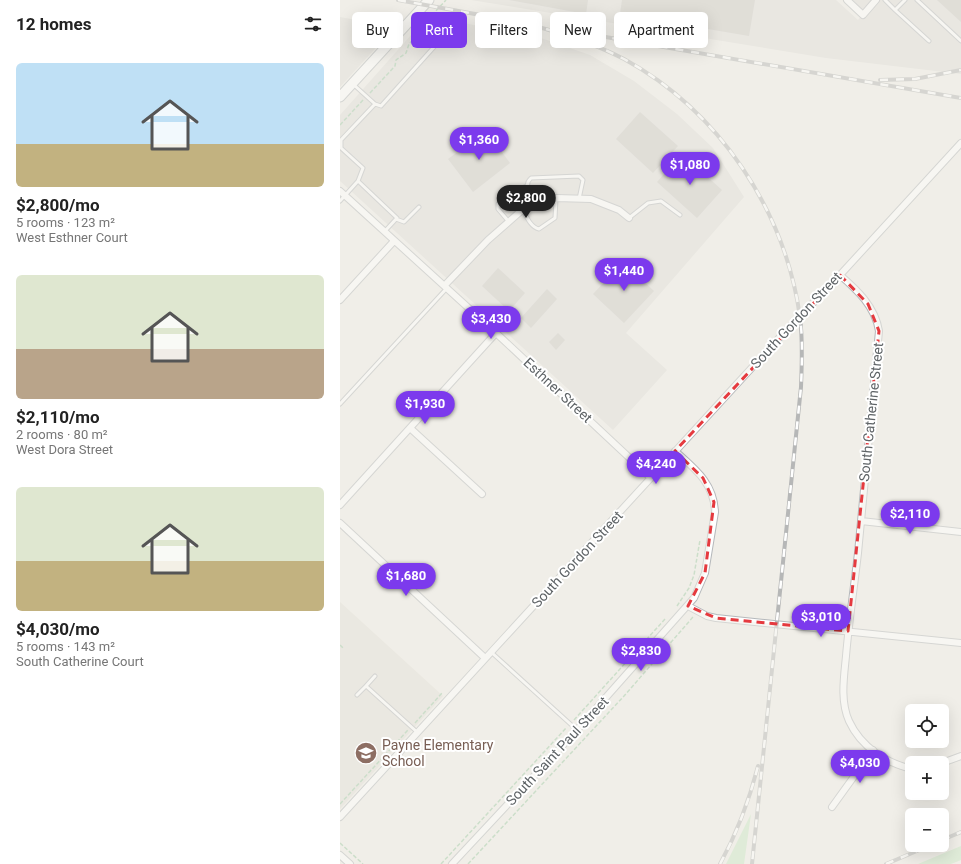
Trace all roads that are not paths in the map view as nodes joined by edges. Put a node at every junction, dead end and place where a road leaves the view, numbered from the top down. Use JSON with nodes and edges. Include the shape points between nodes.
{"nodes":[{"id":1,"x":430,"y":0,"type":"edge"},
{"id":2,"x":847,"y":0,"type":"edge"},
{"id":3,"x":876,"y":0,"type":"edge"},
{"id":4,"x":885,"y":0,"type":"edge"},
{"id":5,"x":905,"y":0,"type":"edge"},
{"id":6,"x":917,"y":0,"type":"edge"},
{"id":7,"x":896,"y":10,"type":"junction"},
{"id":8,"x":930,"y":41,"type":"dead end"},
{"id":9,"x":961,"y":41,"type":"edge"},
{"id":10,"x":432,"y":48,"type":"edge"},
{"id":11,"x":352,"y":84,"type":"junction"},
{"id":12,"x":340,"y":97,"type":"edge"},
{"id":13,"x":375,"y":104,"type":"junction"},
{"id":14,"x":961,"y":143,"type":"edge"},
{"id":15,"x":358,"y":181,"type":"junction"},
{"id":16,"x":526,"y":186,"type":"junction"},
{"id":17,"x":340,"y":191,"type":"edge"},
{"id":18,"x":345,"y":195,"type":"junction"},
{"id":19,"x":556,"y":198,"type":"junction"},
{"id":20,"x":579,"y":199,"type":"junction"},
{"id":21,"x":340,"y":201,"type":"edge"},
{"id":22,"x":538,"y":205,"type":"junction"},
{"id":23,"x":419,"y":207,"type":"dead end"},
{"id":24,"x":523,"y":210,"type":"junction"},
{"id":25,"x":680,"y":215,"type":"dead end"},
{"id":26,"x":629,"y":218,"type":"joint"},
{"id":27,"x":396,"y":219,"type":"junction"},
{"id":28,"x":509,"y":222,"type":"junction"},
{"id":29,"x":384,"y":232,"type":"junction"},
{"id":30,"x":394,"y":241,"type":"junction"},
{"id":31,"x":840,"y":274,"type":"junction"},
{"id":32,"x":446,"y":286,"type":"junction"},
{"id":33,"x":340,"y":300,"type":"edge"},
{"id":34,"x":496,"y":332,"type":"junction"},
{"id":35,"x":340,"y":404,"type":"edge"},
{"id":36,"x":410,"y":428,"type":"junction"},
{"id":37,"x":675,"y":451,"type":"junction"},
{"id":38,"x":651,"y":478,"type":"junction"},
{"id":39,"x":482,"y":494,"type":"dead end"},
{"id":40,"x":340,"y":505,"type":"edge"},
{"id":41,"x":861,"y":521,"type":"junction"},
{"id":42,"x":340,"y":523,"type":"edge"},
{"id":43,"x":961,"y":532,"type":"edge"},
{"id":44,"x":688,"y":606,"type":"junction"},
{"id":45,"x":848,"y":631,"type":"junction"},
{"id":46,"x":961,"y":643,"type":"edge"},
{"id":47,"x":491,"y":652,"type":"junction"},
{"id":48,"x":485,"y":658,"type":"junction"},
{"id":49,"x":375,"y":676,"type":"dead end"},
{"id":50,"x":366,"y":686,"type":"junction"},
{"id":51,"x":357,"y":695,"type":"dead end"},
{"id":52,"x":577,"y":730,"type":"junction"},
{"id":53,"x":417,"y":732,"type":"junction"},
{"id":54,"x":873,"y":750,"type":"junction"},
{"id":55,"x":961,"y":756,"type":"edge"},
{"id":56,"x":949,"y":760,"type":"edge"},
{"id":57,"x":905,"y":767,"type":"edge"},
{"id":58,"x":832,"y":807,"type":"dead end"},
{"id":59,"x":340,"y":817,"type":"edge"},
{"id":60,"x":340,"y":855,"type":"edge"},
{"id":61,"x":350,"y":864,"type":"edge"},
{"id":62,"x":452,"y":864,"type":"edge"}],
"edges":[{"from":1,"to":11,"type":"main road"},
{"from":2,"to":3,"type":"street","via":[[863,15]]},
{"from":4,"to":7,"type":"lane"},
{"from":5,"to":7,"type":"lane"},
{"from":6,"to":9,"type":"lane"},
{"from":7,"to":8,"type":"lane"},
{"from":10,"to":13,"type":"lane","via":[[381,106]]},
{"from":11,"to":12,"type":"main road"},
{"from":11,"to":13,"type":"lane"},
{"from":13,"to":15,"type":"lane","via":[[342,140],[341,148],[362,168]]},
{"from":14,"to":31,"type":"street","name":"South Gordon Street"},
{"from":15,"to":18,"type":"lane"},
{"from":15,"to":27,"type":"lane"},
{"from":16,"to":20,"type":"lane","via":[[531,178],[579,176],[583,180]]},
{"from":16,"to":22,"type":"lane"},
{"from":16,"to":28,"type":"lane","via":[[498,204],[498,209]]},
{"from":17,"to":18,"type":"street","name":"Esthner Street"},
{"from":18,"to":21,"type":"lane"},
{"from":18,"to":29,"type":"street","name":"Esthner Street"},
{"from":19,"to":20,"type":"street"},
{"from":19,"to":22,"type":"street"},
{"from":19,"to":24,"type":"lane","via":[[555,218],[539,229],[532,225]]},
{"from":20,"to":26,"type":"street","via":[[591,199],[619,210]]},
{"from":22,"to":24,"type":"street"},
{"from":23,"to":27,"type":"lane","via":[[404,222]]},
{"from":24,"to":28,"type":"street"},
{"from":25,"to":26,"type":"lane","via":[[661,201],[648,203]]},
{"from":27,"to":29,"type":"lane"},
{"from":28,"to":32,"type":"street","via":[[488,240]]},
{"from":29,"to":30,"type":"street","name":"Esthner Street"},
{"from":30,"to":32,"type":"street","name":"Esthner Street"},
{"from":30,"to":33,"type":"street"},
{"from":31,"to":37,"type":"street","name":"South Gordon Street"},
{"from":31,"to":41,"type":"street","name":"South Catherine Street","via":[[868,304],[878,322],[879,331]]},
{"from":32,"to":34,"type":"street","name":"Esthner Street"},
{"from":32,"to":35,"type":"lane"},
{"from":34,"to":36,"type":"street"},
{"from":34,"to":38,"type":"street","name":"Esthner Street"},
{"from":36,"to":39,"type":"street"},
{"from":36,"to":40,"type":"street"},
{"from":37,"to":38,"type":"street","name":"South Gordon Street"},
{"from":37,"to":44,"type":"street","name":"South Saint Paul Street","via":[[703,478],[714,502],[715,512],[705,573]]},
{"from":38,"to":47,"type":"street","name":"South Gordon Street"},
{"from":41,"to":43,"type":"street"},
{"from":41,"to":45,"type":"street","name":"South Catherine Street"},
{"from":42,"to":48,"type":"street"},
{"from":44,"to":45,"type":"street","via":[[716,618]]},
{"from":44,"to":52,"type":"street","name":"South Saint Paul Street"},
{"from":45,"to":46,"type":"street"},
{"from":45,"to":54,"type":"street","name":"South Catherine Street","via":[[845,705],[856,734]]},
{"from":47,"to":48,"type":"street","name":"South Gordon Street"},
{"from":47,"to":52,"type":"lane"},
{"from":48,"to":53,"type":"street","name":"South Gordon Street"},
{"from":49,"to":50,"type":"lane"},
{"from":50,"to":51,"type":"lane"},
{"from":50,"to":53,"type":"lane"},
{"from":52,"to":62,"type":"street","name":"South Saint Paul Street"},
{"from":53,"to":59,"type":"street","name":"South Gordon Street"},
{"from":54,"to":57,"type":"street","name":"South Catherine Street","via":[[885,760]]},
{"from":54,"to":58,"type":"street"},
{"from":55,"to":56,"type":"street"},
{"from":60,"to":61,"type":"street"}]}
